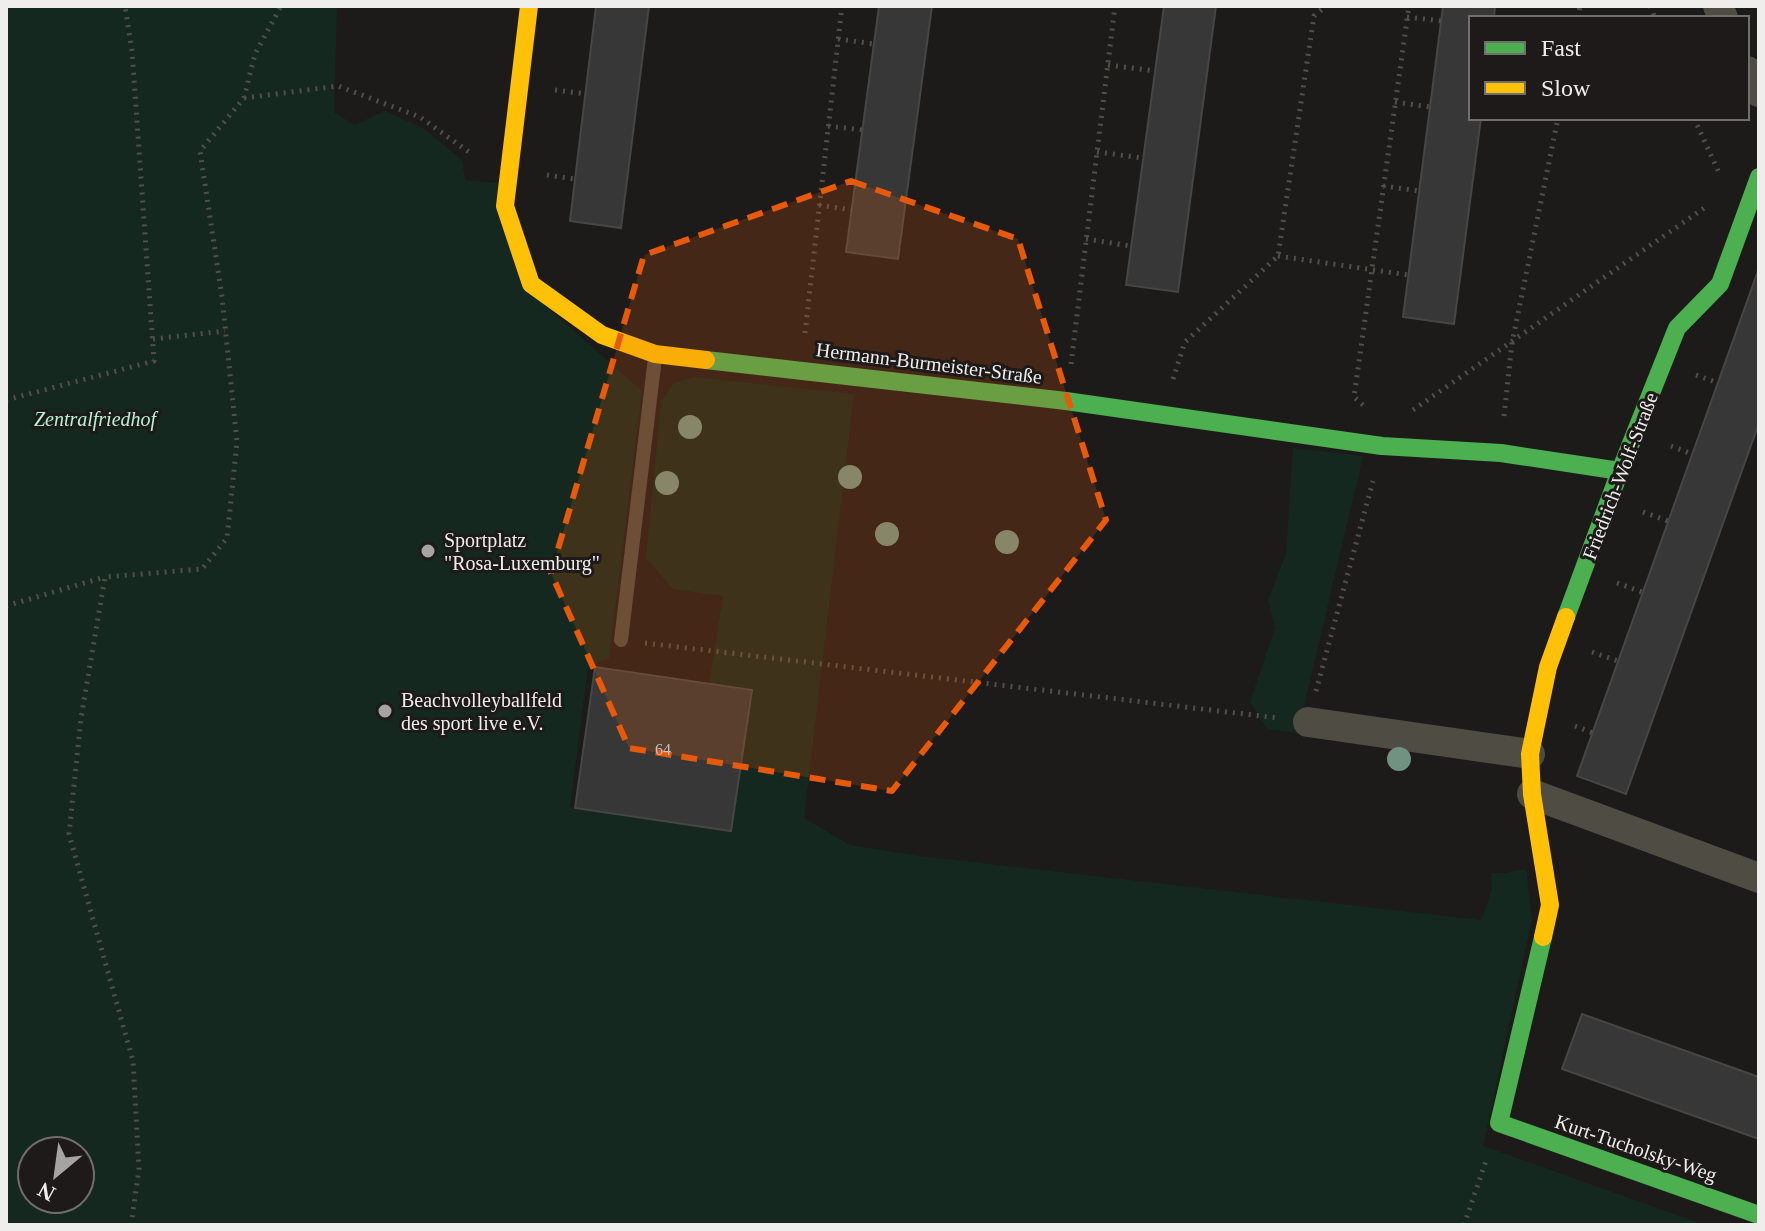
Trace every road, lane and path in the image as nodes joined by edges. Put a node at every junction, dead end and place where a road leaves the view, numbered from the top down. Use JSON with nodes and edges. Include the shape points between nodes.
{"nodes":[{"id":1,"x":125,"y":6,"type":"edge"},
{"id":2,"x":281,"y":6,"type":"edge"},
{"id":3,"x":529,"y":6,"type":"edge"},
{"id":4,"x":842,"y":6,"type":"edge"},
{"id":5,"x":1115,"y":6,"type":"edge"},
{"id":6,"x":1326,"y":6,"type":"edge"},
{"id":7,"x":1409,"y":6,"type":"edge"},
{"id":8,"x":1407,"y":17,"type":"junction"},
{"id":9,"x":1441,"y":21,"type":"dead end"},
{"id":10,"x":838,"y":39,"type":"junction"},
{"id":11,"x":874,"y":44,"type":"dead end"},
{"id":12,"x":1108,"y":65,"type":"junction"},
{"id":13,"x":1155,"y":71,"type":"dead end"},
{"id":14,"x":1749,"y":74,"type":"edge"},
{"id":15,"x":1759,"y":92,"type":"edge"},
{"id":16,"x":244,"y":98,"type":"junction"},
{"id":17,"x":1395,"y":102,"type":"junction"},
{"id":18,"x":1430,"y":107,"type":"dead end"},
{"id":19,"x":1558,"y":120,"type":"edge"},
{"id":20,"x":1695,"y":120,"type":"edge"},
{"id":21,"x":828,"y":126,"type":"junction"},
{"id":22,"x":863,"y":130,"type":"dead end"},
{"id":23,"x":1097,"y":152,"type":"junction"},
{"id":24,"x":1143,"y":158,"type":"dead end"},
{"id":25,"x":509,"y":170,"type":"junction"},
{"id":26,"x":1759,"y":177,"type":"edge"},
{"id":27,"x":1383,"y":186,"type":"junction"},
{"id":28,"x":1419,"y":191,"type":"dead end"},
{"id":29,"x":1728,"y":192,"type":"junction"},
{"id":30,"x":1749,"y":202,"type":"junction"},
{"id":31,"x":819,"y":205,"type":"junction"},
{"id":32,"x":852,"y":210,"type":"dead end"},
{"id":33,"x":1086,"y":239,"type":"junction"},
{"id":34,"x":1131,"y":246,"type":"dead end"},
{"id":35,"x":1278,"y":256,"type":"junction"},
{"id":36,"x":1372,"y":268,"type":"junction"},
{"id":37,"x":1408,"y":275,"type":"dead end"},
{"id":38,"x":225,"y":331,"type":"junction"},
{"id":39,"x":153,"y":339,"type":"junction"},
{"id":40,"x":1512,"y":343,"type":"junction"},
{"id":41,"x":655,"y":354,"type":"junction"},
{"id":42,"x":800,"y":370,"type":"junction"},
{"id":43,"x":6,"y":400,"type":"edge"},
{"id":44,"x":1066,"y":401,"type":"junction"},
{"id":45,"x":1365,"y":407,"type":"dead end"},
{"id":46,"x":1162,"y":414,"type":"junction"},
{"id":47,"x":1382,"y":446,"type":"junction"},
{"id":48,"x":1501,"y":453,"type":"junction"},
{"id":49,"x":1620,"y":471,"type":"junction"},
{"id":50,"x":105,"y":577,"type":"junction"},
{"id":51,"x":6,"y":606,"type":"edge"},
{"id":52,"x":621,"y":640,"type":"joint"},
{"id":53,"x":1308,"y":722,"type":"junction"},
{"id":54,"x":1530,"y":754,"type":"junction"},
{"id":55,"x":1532,"y":794,"type":"junction"},
{"id":56,"x":1759,"y":878,"type":"edge"},
{"id":57,"x":1499,"y":1123,"type":"junction"},
{"id":58,"x":1759,"y":1215,"type":"edge"},
{"id":59,"x":131,"y":1225,"type":"edge"},
{"id":60,"x":1464,"y":1225,"type":"edge"}],
"edges":[{"from":1,"to":39,"type":"path"},
{"from":2,"to":16,"type":"path","via":[[255,54]]},
{"from":3,"to":25,"type":"street","name":"Hermann-Burmeister-Straße"},
{"from":4,"to":10,"type":"path"},
{"from":5,"to":12,"type":"path"},
{"from":6,"to":35,"type":"path","via":[[1314,16]]},
{"from":7,"to":8,"type":"path"},
{"from":8,"to":9,"type":"path"},
{"from":8,"to":17,"type":"path"},
{"from":10,"to":11,"type":"path"},
{"from":10,"to":21,"type":"path"},
{"from":12,"to":13,"type":"path"},
{"from":12,"to":23,"type":"path"},
{"from":14,"to":15,"type":"street"},
{"from":16,"to":25,"type":"path","via":[[338,86],[420,117],[488,165]]},
{"from":16,"to":38,"type":"path","via":[[200,151]]},
{"from":17,"to":18,"type":"path"},
{"from":17,"to":27,"type":"path"},
{"from":19,"to":40,"type":"path"},
{"from":20,"to":29,"type":"path"},
{"from":21,"to":22,"type":"path"},
{"from":21,"to":31,"type":"path"},
{"from":23,"to":24,"type":"path"},
{"from":23,"to":33,"type":"path"},
{"from":25,"to":41,"type":"street","name":"Hermann-Burmeister-Straße","via":[[505,206],[531,284],[602,335]]},
{"from":26,"to":30,"type":"street","name":"Friedrich-Wolf-Straße"},
{"from":27,"to":28,"type":"path"},
{"from":27,"to":36,"type":"path"},
{"from":29,"to":30,"type":"path"},
{"from":29,"to":40,"type":"path"},
{"from":30,"to":49,"type":"street","name":"Friedrich-Wolf-Straße","via":[[1720,284],[1677,328]]},
{"from":31,"to":32,"type":"path"},
{"from":31,"to":42,"type":"path"},
{"from":33,"to":34,"type":"path"},
{"from":33,"to":44,"type":"path"},
{"from":35,"to":36,"type":"path"},
{"from":35,"to":46,"type":"path","via":[[1185,342]]},
{"from":36,"to":37,"type":"path"},
{"from":36,"to":45,"type":"path","via":[[1354,397]]},
{"from":38,"to":39,"type":"path"},
{"from":38,"to":50,"type":"path","via":[[237,442],[227,538],[202,569]]},
{"from":39,"to":43,"type":"path","via":[[154,361]]},
{"from":40,"to":47,"type":"path","via":[[1388,426]]},
{"from":40,"to":48,"type":"path"},
{"from":41,"to":42,"type":"street","name":"Hermann-Burmeister-Straße"},
{"from":41,"to":52,"type":"lane"},
{"from":42,"to":44,"type":"street","name":"Hermann-Burmeister-Straße"},
{"from":44,"to":46,"type":"street","name":"Hermann-Burmeister-Straße"},
{"from":46,"to":47,"type":"street","name":"Hermann-Burmeister-Straße"},
{"from":47,"to":48,"type":"street","name":"Hermann-Burmeister-Straße"},
{"from":47,"to":53,"type":"path"},
{"from":48,"to":49,"type":"street","name":"Hermann-Burmeister-Straße"},
{"from":49,"to":54,"type":"street","name":"Friedrich-Wolf-Straße","via":[[1548,667]]},
{"from":50,"to":51,"type":"path"},
{"from":50,"to":59,"type":"path","via":[[81,718],[69,834],[133,1061],[139,1169]]},
{"from":52,"to":53,"type":"path"},
{"from":53,"to":54,"type":"street"},
{"from":54,"to":55,"type":"street","name":"Friedrich-Wolf-Straße"},
{"from":55,"to":56,"type":"street"},
{"from":55,"to":57,"type":"street","name":"Friedrich-Wolf-Straße","via":[[1550,905]]},
{"from":57,"to":58,"type":"street","name":"Kurt-Tucholsky-Weg"},
{"from":57,"to":60,"type":"path"}]}
